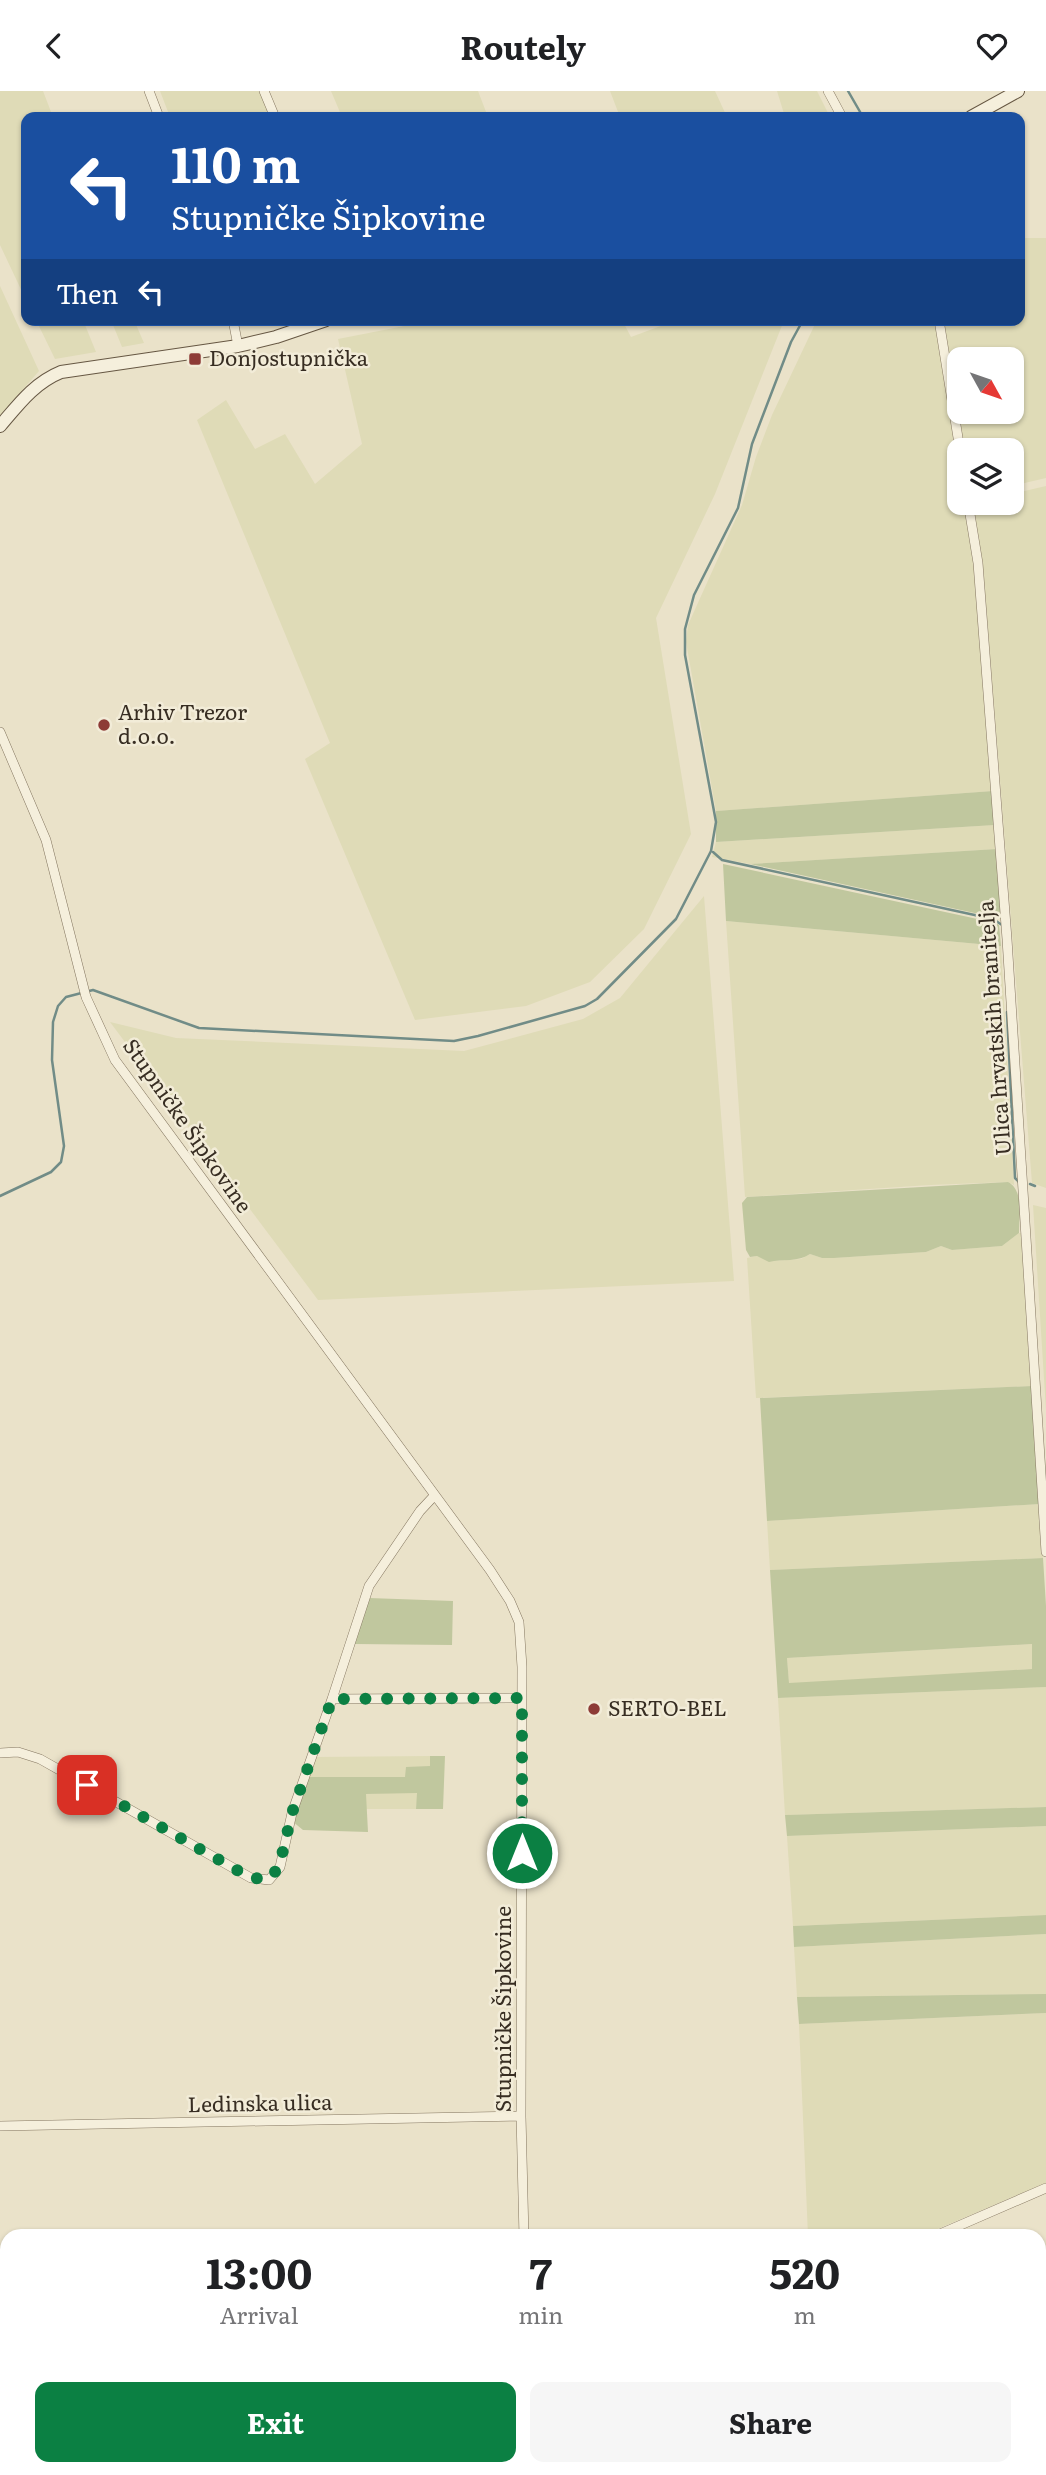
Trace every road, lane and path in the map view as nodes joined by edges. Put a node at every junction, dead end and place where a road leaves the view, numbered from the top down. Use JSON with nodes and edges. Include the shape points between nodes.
{"nodes":[{"id":1,"x":149,"y":91,"type":"edge"},
{"id":2,"x":264,"y":91,"type":"edge"},
{"id":3,"x":828,"y":91,"type":"edge"},
{"id":4,"x":1017,"y":91,"type":"edge"},
{"id":5,"x":157,"y":112,"type":"edge"},
{"id":6,"x":273,"y":112,"type":"edge"},
{"id":7,"x":839,"y":112,"type":"edge"},
{"id":8,"x":980,"y":112,"type":"edge"},
{"id":9,"x":234,"y":326,"type":"edge"},
{"id":10,"x":308,"y":326,"type":"edge"},
{"id":11,"x":940,"y":326,"type":"edge"},
{"id":12,"x":238,"y":346,"type":"junction"},
{"id":13,"x":0,"y":426,"type":"edge"},
{"id":14,"x":958,"y":438,"type":"edge"},
{"id":15,"x":970,"y":515,"type":"edge"},
{"id":16,"x":0,"y":731,"type":"edge"},
{"id":17,"x":433,"y":1496,"type":"junction"},
{"id":18,"x":1046,"y":1552,"type":"edge"},
{"id":19,"x":522,"y":1698,"type":"junction"},
{"id":20,"x":332,"y":1699,"type":"junction"},
{"id":21,"x":0,"y":1753,"type":"edge"},
{"id":22,"x":521,"y":2116,"type":"junction"},
{"id":23,"x":0,"y":2126,"type":"edge"},
{"id":24,"x":1046,"y":2188,"type":"edge"},
{"id":25,"x":524,"y":2229,"type":"edge"},
{"id":26,"x":951,"y":2229,"type":"edge"}],
"edges":[{"from":1,"to":5,"type":"street"},
{"from":2,"to":6,"type":"street"},
{"from":3,"to":7,"type":"street"},
{"from":4,"to":8,"type":"main road"},
{"from":9,"to":12,"type":"street"},
{"from":10,"to":12,"type":"main road"},
{"from":11,"to":14,"type":"street"},
{"from":12,"to":13,"type":"main road","via":[[61,372],[34,387]]},
{"from":15,"to":18,"type":"street","name":"Ulica hrvatskih branitelja","via":[[979,577],[1007,939]]},
{"from":16,"to":17,"type":"street","name":"Stupničke Šipkovine","via":[[46,840],[85,993],[115,1060]]},
{"from":17,"to":19,"type":"street","name":"Stupničke Šipkovine","via":[[490,1570],[516,1614],[521,1633]]},
{"from":17,"to":20,"type":"street","via":[[369,1586]]},
{"from":19,"to":20,"type":"street"},
{"from":19,"to":22,"type":"street","name":"Stupničke Šipkovine"},
{"from":20,"to":21,"type":"street","via":[[292,1813],[279,1867],[265,1880],[251,1878],[40,1759],[18,1752]]},
{"from":22,"to":23,"type":"street","name":"Ledinska ulica"},
{"from":22,"to":25,"type":"street","name":"Stupničke Šipkovine"},
{"from":24,"to":26,"type":"street"}]}
